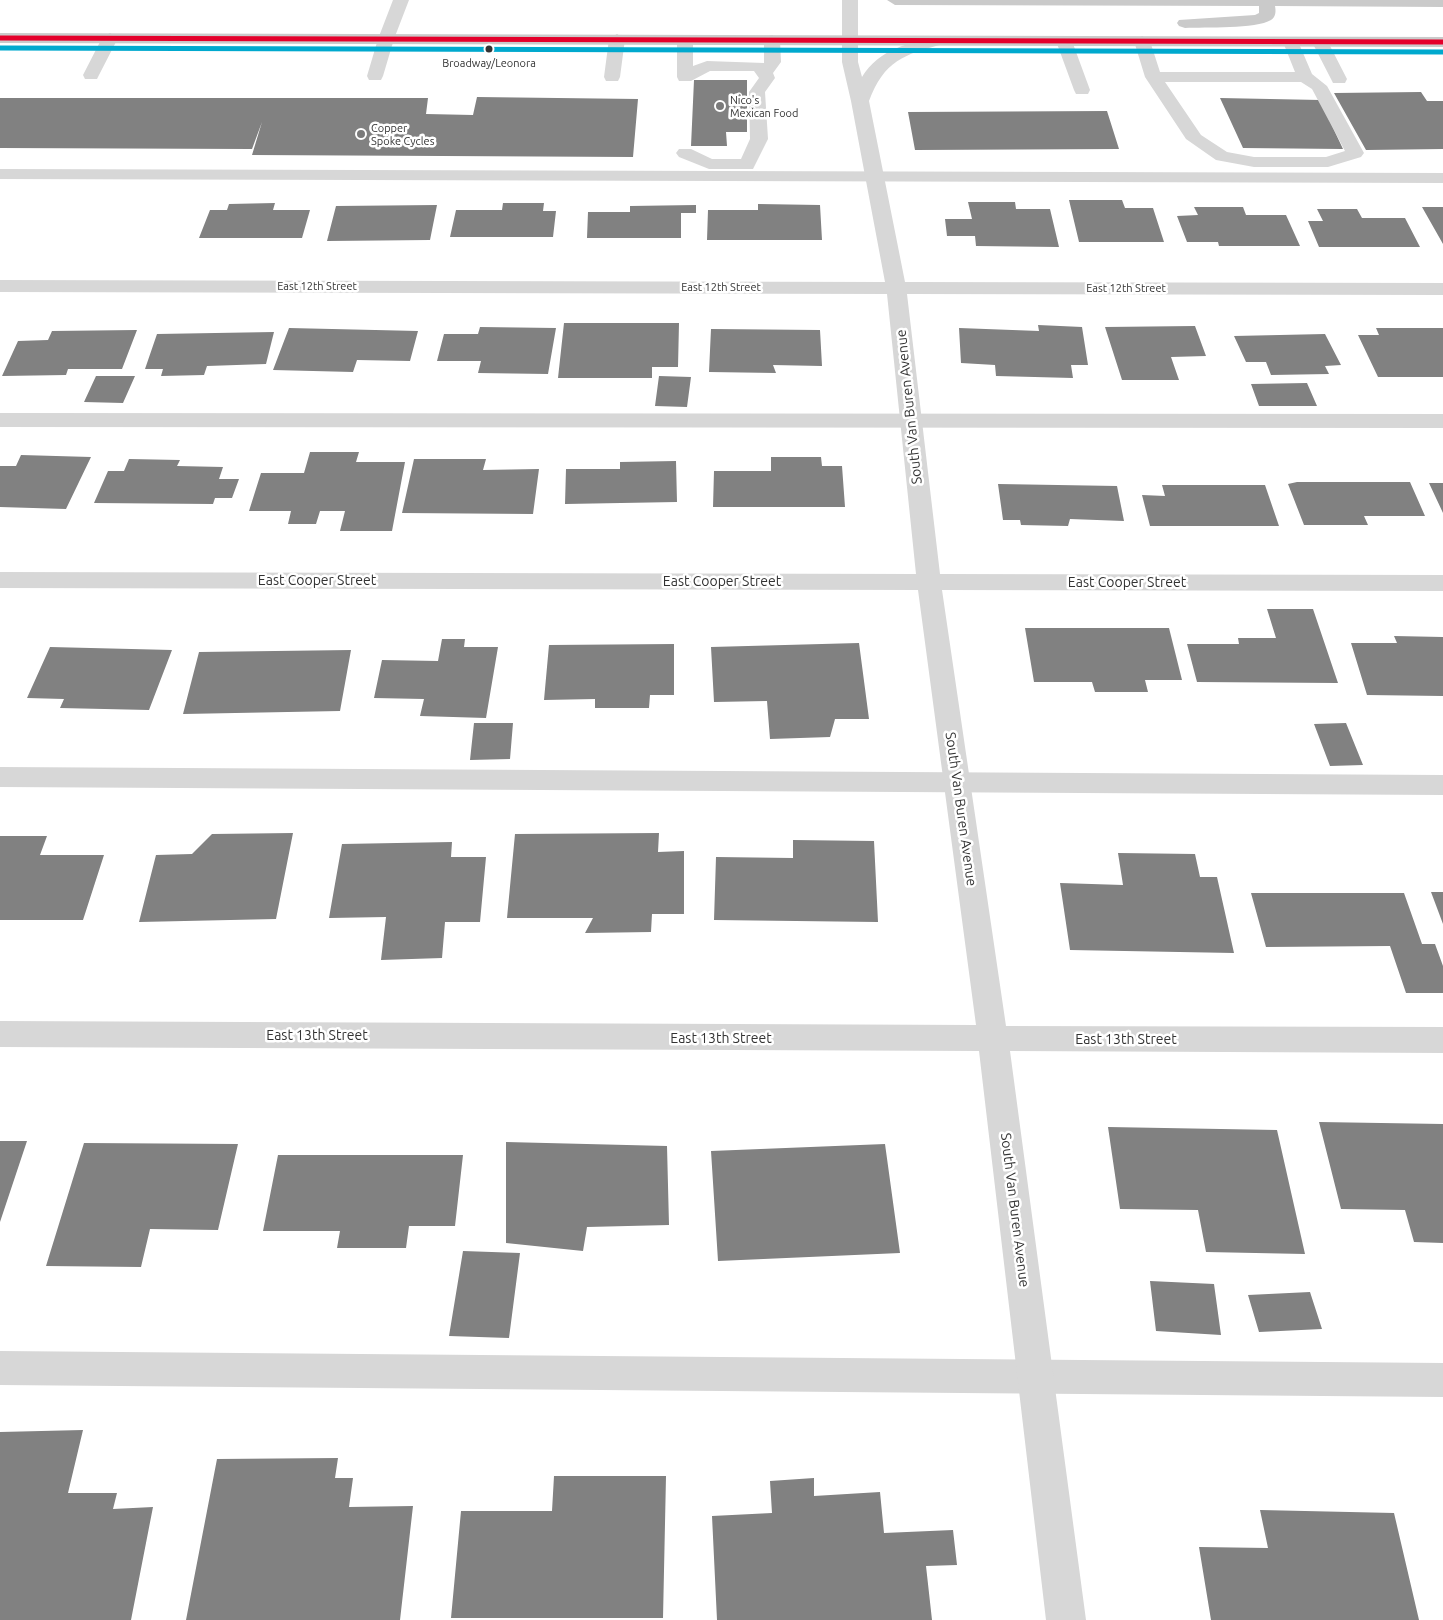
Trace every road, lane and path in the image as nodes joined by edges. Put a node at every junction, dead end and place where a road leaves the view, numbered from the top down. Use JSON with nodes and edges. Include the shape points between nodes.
{"nodes":[{"id":1,"x":401,"y":0,"type":"edge"},
{"id":2,"x":850,"y":0,"type":"edge"},
{"id":3,"x":895,"y":0,"type":"edge"},
{"id":4,"x":971,"y":0,"type":"edge"},
{"id":5,"x":1389,"y":1,"type":"edge"},
{"id":6,"x":1265,"y":2,"type":"junction"},
{"id":7,"x":1443,"y":2,"type":"edge"},
{"id":8,"x":1173,"y":23,"type":"dead end"},
{"id":9,"x":1097,"y":25,"type":"dead end"},
{"id":10,"x":0,"y":38,"type":"edge"},
{"id":11,"x":110,"y":38,"type":"junction"},
{"id":12,"x":386,"y":39,"type":"junction"},
{"id":13,"x":617,"y":39,"type":"junction"},
{"id":14,"x":685,"y":40,"type":"junction"},
{"id":15,"x":772,"y":40,"type":"junction"},
{"id":16,"x":851,"y":41,"type":"junction"},
{"id":17,"x":938,"y":41,"type":"junction"},
{"id":18,"x":1013,"y":41,"type":"junction"},
{"id":19,"x":1064,"y":41,"type":"junction"},
{"id":20,"x":1142,"y":41,"type":"junction"},
{"id":21,"x":1291,"y":42,"type":"junction"},
{"id":22,"x":1320,"y":42,"type":"junction"},
{"id":23,"x":1443,"y":42,"type":"edge"},
{"id":24,"x":766,"y":73,"type":"junction"},
{"id":25,"x":91,"y":75,"type":"dead end"},
{"id":26,"x":375,"y":76,"type":"dead end"},
{"id":27,"x":612,"y":77,"type":"dead end"},
{"id":28,"x":1153,"y":77,"type":"junction"},
{"id":29,"x":1305,"y":77,"type":"junction"},
{"id":30,"x":1339,"y":79,"type":"dead end"},
{"id":31,"x":1082,"y":90,"type":"dead end"},
{"id":32,"x":860,"y":101,"type":"junction"},
{"id":33,"x":685,"y":153,"type":"dead end"},
{"id":34,"x":1131,"y":160,"type":"dead end"},
{"id":35,"x":873,"y":169,"type":"junction"},
{"id":36,"x":0,"y":174,"type":"edge"},
{"id":37,"x":1443,"y":178,"type":"edge"},
{"id":38,"x":0,"y":286,"type":"edge"},
{"id":39,"x":896,"y":288,"type":"junction"},
{"id":40,"x":1443,"y":289,"type":"edge"},
{"id":41,"x":0,"y":420,"type":"edge"},
{"id":42,"x":911,"y":420,"type":"junction"},
{"id":43,"x":1443,"y":421,"type":"edge"},
{"id":44,"x":0,"y":580,"type":"edge"},
{"id":45,"x":929,"y":581,"type":"junction"},
{"id":46,"x":1443,"y":583,"type":"edge"},
{"id":47,"x":0,"y":777,"type":"edge"},
{"id":48,"x":957,"y":782,"type":"junction"},
{"id":49,"x":1443,"y":785,"type":"edge"},
{"id":50,"x":0,"y":1034,"type":"edge"},
{"id":51,"x":993,"y":1039,"type":"junction"},
{"id":52,"x":1443,"y":1040,"type":"edge"},
{"id":53,"x":0,"y":1368,"type":"edge"},
{"id":54,"x":1036,"y":1377,"type":"junction"},
{"id":55,"x":1443,"y":1380,"type":"edge"},
{"id":56,"x":1066,"y":1620,"type":"edge"}],
"edges":[{"from":1,"to":12,"type":"street"},
{"from":2,"to":16,"type":"street","name":"South Van Buren Avenue"},
{"from":3,"to":4,"type":"main road"},
{"from":4,"to":6,"type":"main road"},
{"from":5,"to":6,"type":"main road"},
{"from":5,"to":7,"type":"main road"},
{"from":6,"to":8,"type":"main road","via":[[1267,16],[1257,20]]},
{"from":9,"to":18,"type":"main road"},
{"from":10,"to":11,"type":"main road"},
{"from":11,"to":12,"type":"main road"},
{"from":11,"to":25,"type":"street"},
{"from":12,"to":13,"type":"main road"},
{"from":12,"to":26,"type":"street"},
{"from":13,"to":14,"type":"main road"},
{"from":13,"to":27,"type":"street"},
{"from":14,"to":15,"type":"main road"},
{"from":14,"to":24,"type":"street","via":[[685,77],[707,66],[758,66]]},
{"from":15,"to":16,"type":"main road"},
{"from":15,"to":24,"type":"street","via":[[773,62]]},
{"from":16,"to":17,"type":"main road"},
{"from":16,"to":32,"type":"street","name":"South Van Buren Avenue","via":[[850,62]]},
{"from":17,"to":18,"type":"main road"},
{"from":17,"to":32,"type":"street","via":[[898,53],[883,62],[866,81]]},
{"from":18,"to":19,"type":"main road"},
{"from":19,"to":20,"type":"main road"},
{"from":19,"to":31,"type":"street"},
{"from":20,"to":21,"type":"main road"},
{"from":20,"to":28,"type":"street"},
{"from":21,"to":22,"type":"main road"},
{"from":21,"to":29,"type":"street"},
{"from":22,"to":23,"type":"main road"},
{"from":22,"to":30,"type":"street"},
{"from":24,"to":33,"type":"street","via":[[767,78],[757,92],[759,139],[747,165],[708,164]]},
{"from":28,"to":29,"type":"street"},
{"from":28,"to":29,"type":"street","via":[[1195,139],[1222,156],[1254,162],[1328,162],[1355,153],[1319,86]]},
{"from":32,"to":35,"type":"street","name":"South Van Buren Avenue"},
{"from":34,"to":35,"type":"street"},
{"from":35,"to":36,"type":"street"},
{"from":35,"to":37,"type":"street"},
{"from":35,"to":39,"type":"street","name":"South Van Buren Avenue"},
{"from":38,"to":39,"type":"street","name":"East 12th Street"},
{"from":39,"to":40,"type":"street","name":"East 12th Street"},
{"from":39,"to":42,"type":"street","name":"South Van Buren Avenue"},
{"from":41,"to":42,"type":"street"},
{"from":42,"to":43,"type":"street"},
{"from":42,"to":45,"type":"street","name":"South Van Buren Avenue"},
{"from":44,"to":45,"type":"street","name":"East Cooper Street"},
{"from":45,"to":46,"type":"street","name":"East Cooper Street"},
{"from":45,"to":48,"type":"street","name":"South Van Buren Avenue"},
{"from":47,"to":48,"type":"street"},
{"from":48,"to":49,"type":"street"},
{"from":48,"to":51,"type":"street","name":"South Van Buren Avenue"},
{"from":50,"to":51,"type":"street","name":"East 13th Street"},
{"from":51,"to":52,"type":"street","name":"East 13th Street"},
{"from":51,"to":54,"type":"street","name":"South Van Buren Avenue"},
{"from":53,"to":54,"type":"street"},
{"from":54,"to":55,"type":"street"},
{"from":54,"to":56,"type":"street","name":"South Van Buren Avenue"}]}
